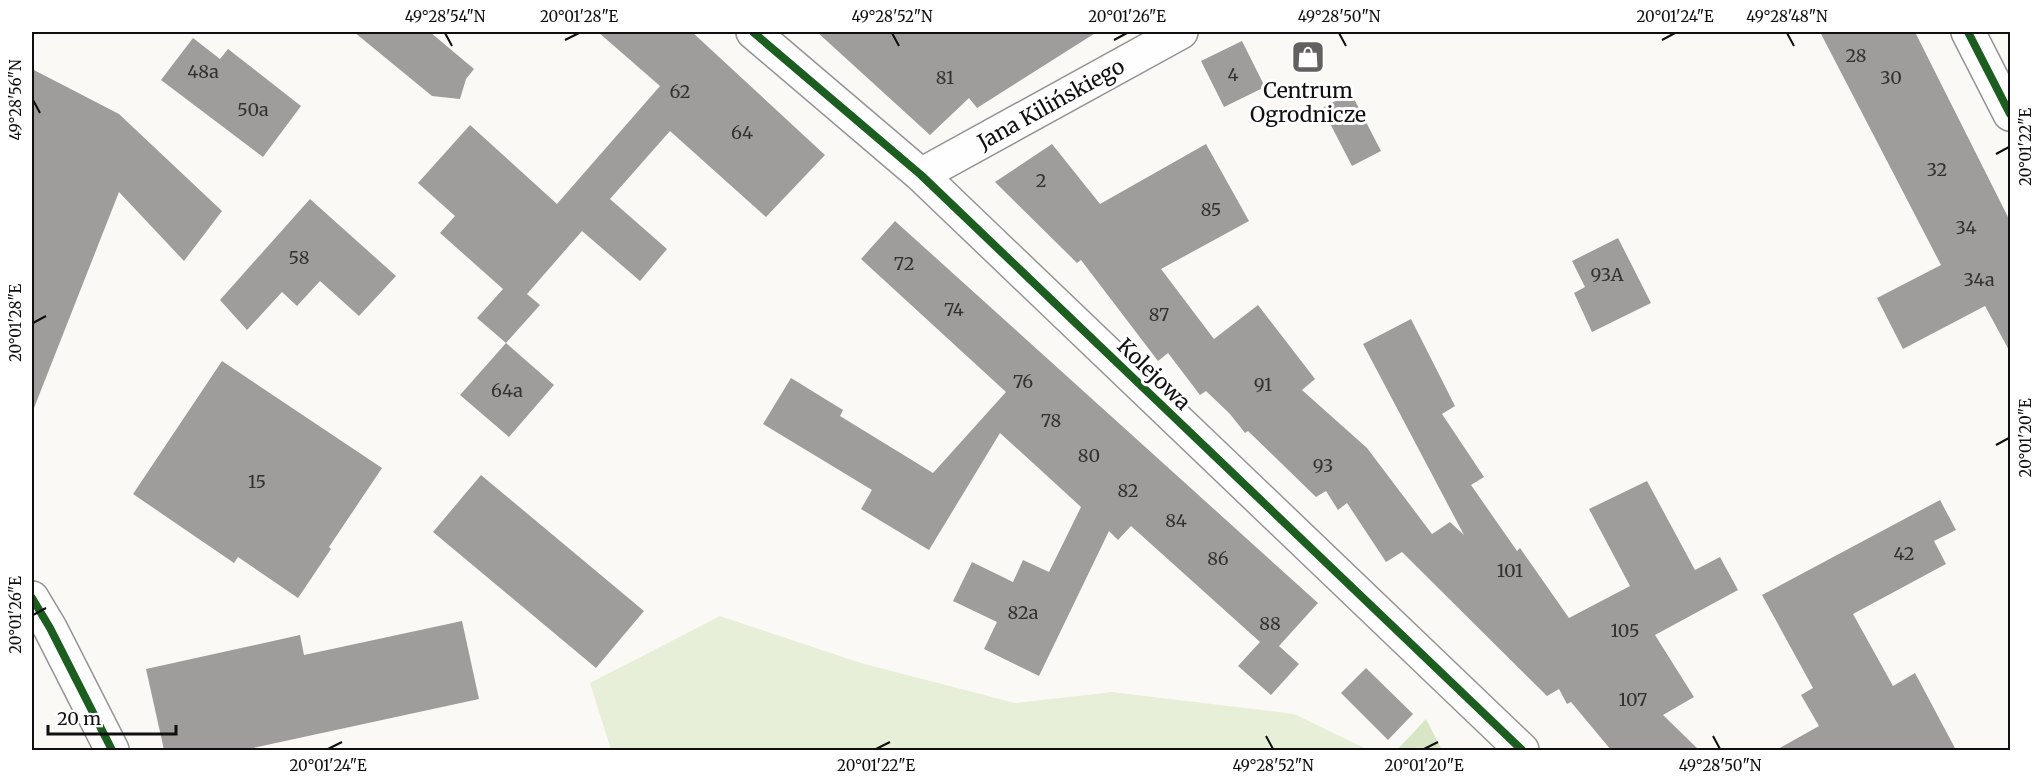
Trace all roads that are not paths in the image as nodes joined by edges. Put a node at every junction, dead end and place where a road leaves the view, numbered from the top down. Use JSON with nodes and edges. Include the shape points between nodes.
{"nodes":[{"id":1,"x":753,"y":32,"type":"edge"},
{"id":2,"x":1181,"y":32,"type":"edge"},
{"id":3,"x":1968,"y":32,"type":"edge"},
{"id":4,"x":2010,"y":114,"type":"edge"},
{"id":5,"x":921,"y":175,"type":"junction"},
{"id":6,"x":32,"y":598,"type":"edge"},
{"id":7,"x":112,"y":750,"type":"edge"},
{"id":8,"x":1522,"y":750,"type":"edge"}],
"edges":[{"from":1,"to":5,"type":"street","name":"Kolejowa"},
{"from":2,"to":5,"type":"street","name":"Jana Kilińskiego"},
{"from":3,"to":4,"type":"street"},
{"from":5,"to":8,"type":"street","name":"Kolejowa"},
{"from":6,"to":7,"type":"street"}]}
